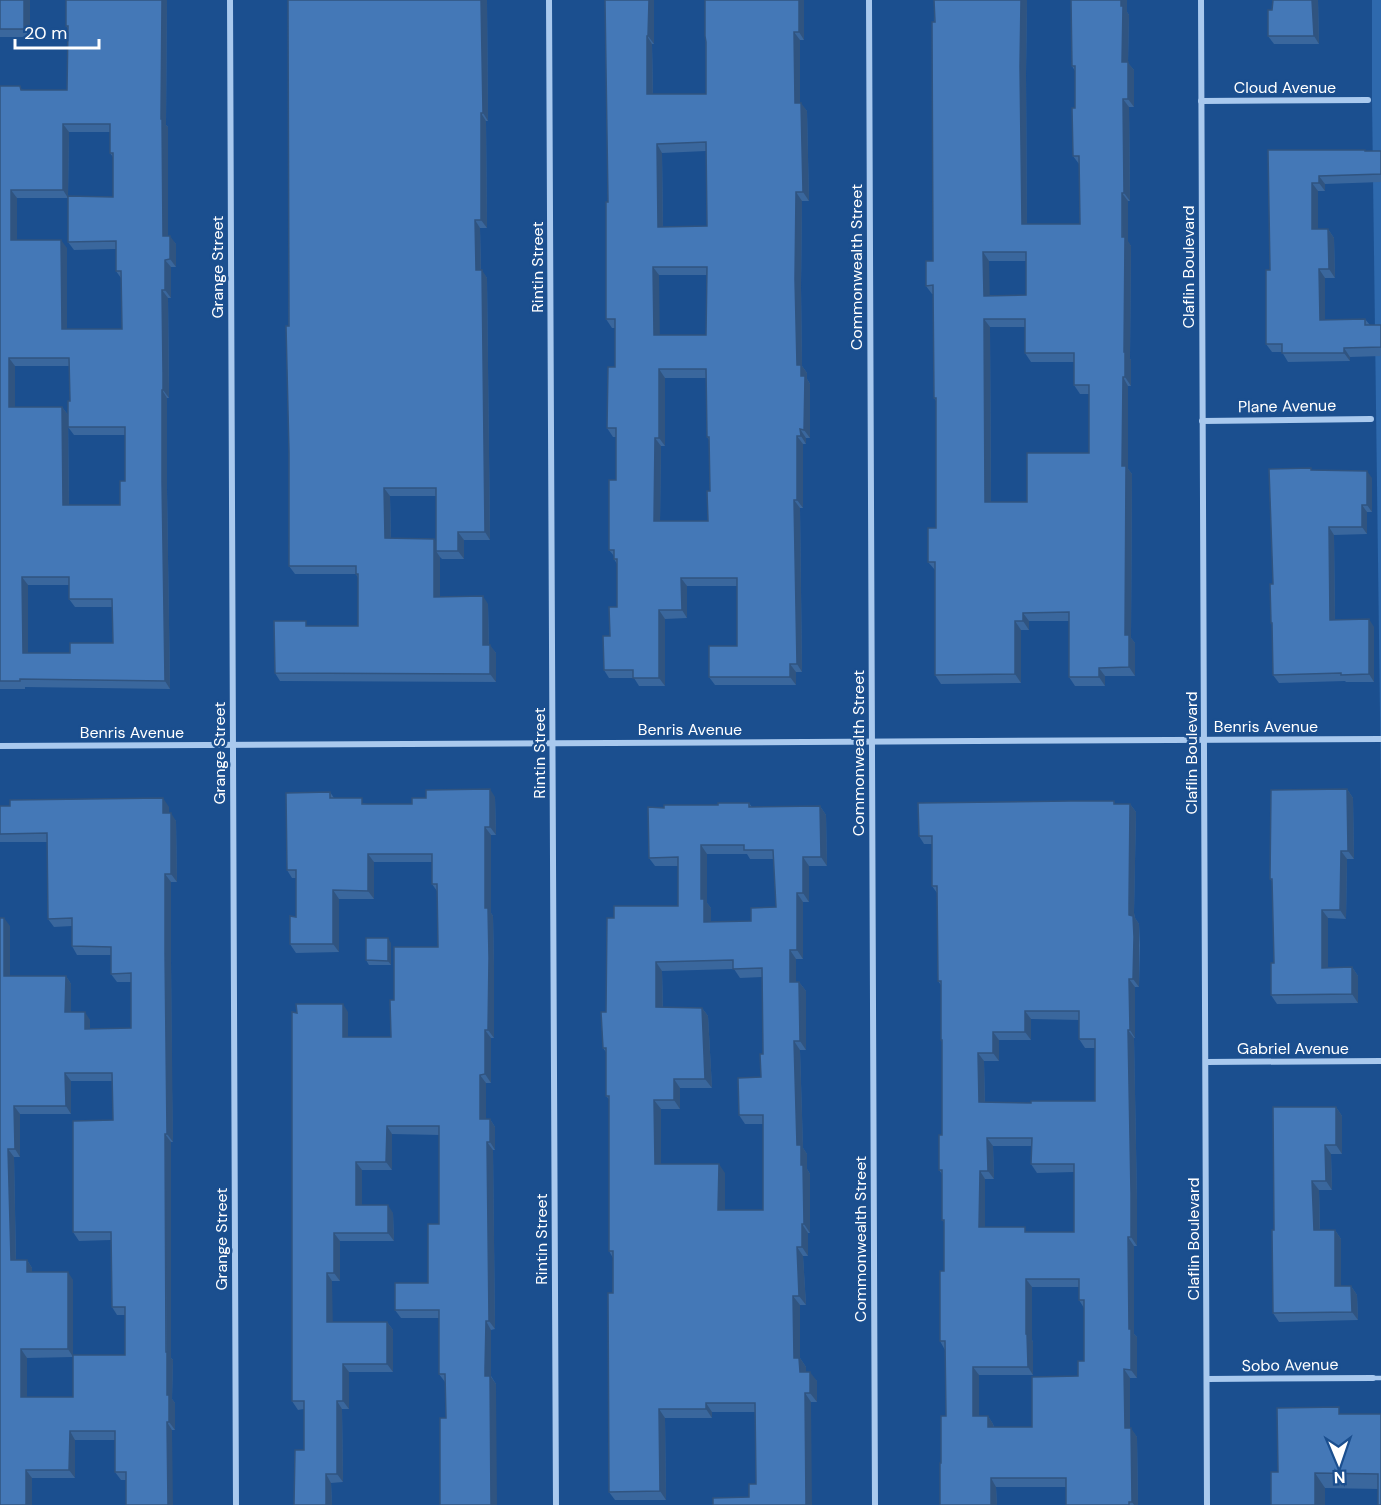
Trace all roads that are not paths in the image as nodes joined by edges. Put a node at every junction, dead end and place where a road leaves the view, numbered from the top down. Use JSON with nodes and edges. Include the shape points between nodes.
{"nodes":[{"id":1,"x":230,"y":0,"type":"edge"},
{"id":2,"x":549,"y":0,"type":"edge"},
{"id":3,"x":869,"y":0,"type":"edge"},
{"id":4,"x":1201,"y":0,"type":"edge"},
{"id":5,"x":1368,"y":100,"type":"dead end"},
{"id":6,"x":1201,"y":101,"type":"junction"},
{"id":7,"x":1371,"y":419,"type":"dead end"},
{"id":8,"x":1202,"y":421,"type":"junction"},
{"id":9,"x":1381,"y":739,"type":"edge"},
{"id":10,"x":1204,"y":740,"type":"junction"},
{"id":11,"x":872,"y":742,"type":"junction"},
{"id":12,"x":552,"y":743,"type":"junction"},
{"id":13,"x":233,"y":745,"type":"junction"},
{"id":14,"x":0,"y":746,"type":"edge"},
{"id":15,"x":1381,"y":1061,"type":"edge"},
{"id":16,"x":1206,"y":1062,"type":"junction"},
{"id":17,"x":1373,"y":1378,"type":"joint"},
{"id":18,"x":1381,"y":1378,"type":"edge"},
{"id":19,"x":1207,"y":1379,"type":"junction"},
{"id":20,"x":236,"y":1505,"type":"edge"},
{"id":21,"x":556,"y":1505,"type":"edge"},
{"id":22,"x":875,"y":1505,"type":"edge"},
{"id":23,"x":1208,"y":1505,"type":"edge"}],
"edges":[{"from":1,"to":13,"type":"street","name":"Grange Street"},
{"from":2,"to":12,"type":"street","name":"Rintin Street"},
{"from":3,"to":11,"type":"street","name":"Commonwealth Street"},
{"from":4,"to":6,"type":"street","name":"Claflin Boulevard"},
{"from":5,"to":6,"type":"street","name":"Cloud Avenue"},
{"from":6,"to":8,"type":"street","name":"Claflin Boulevard"},
{"from":7,"to":8,"type":"street","name":"Plane Avenue"},
{"from":8,"to":10,"type":"street","name":"Claflin Boulevard"},
{"from":9,"to":10,"type":"street","name":"Benris Avenue"},
{"from":10,"to":11,"type":"street","name":"Benris Avenue"},
{"from":10,"to":16,"type":"street","name":"Claflin Boulevard"},
{"from":11,"to":12,"type":"street","name":"Benris Avenue"},
{"from":11,"to":22,"type":"street","name":"Commonwealth Street"},
{"from":12,"to":13,"type":"street","name":"Benris Avenue"},
{"from":12,"to":21,"type":"street","name":"Rintin Street"},
{"from":13,"to":14,"type":"street","name":"Benris Avenue"},
{"from":13,"to":20,"type":"street","name":"Grange Street"},
{"from":15,"to":16,"type":"street","name":"Gabriel Avenue"},
{"from":16,"to":19,"type":"street","name":"Claflin Boulevard"},
{"from":17,"to":18,"type":"lane"},
{"from":17,"to":19,"type":"street","name":"Sobo Avenue"},
{"from":19,"to":23,"type":"street","name":"Claflin Boulevard"}]}
